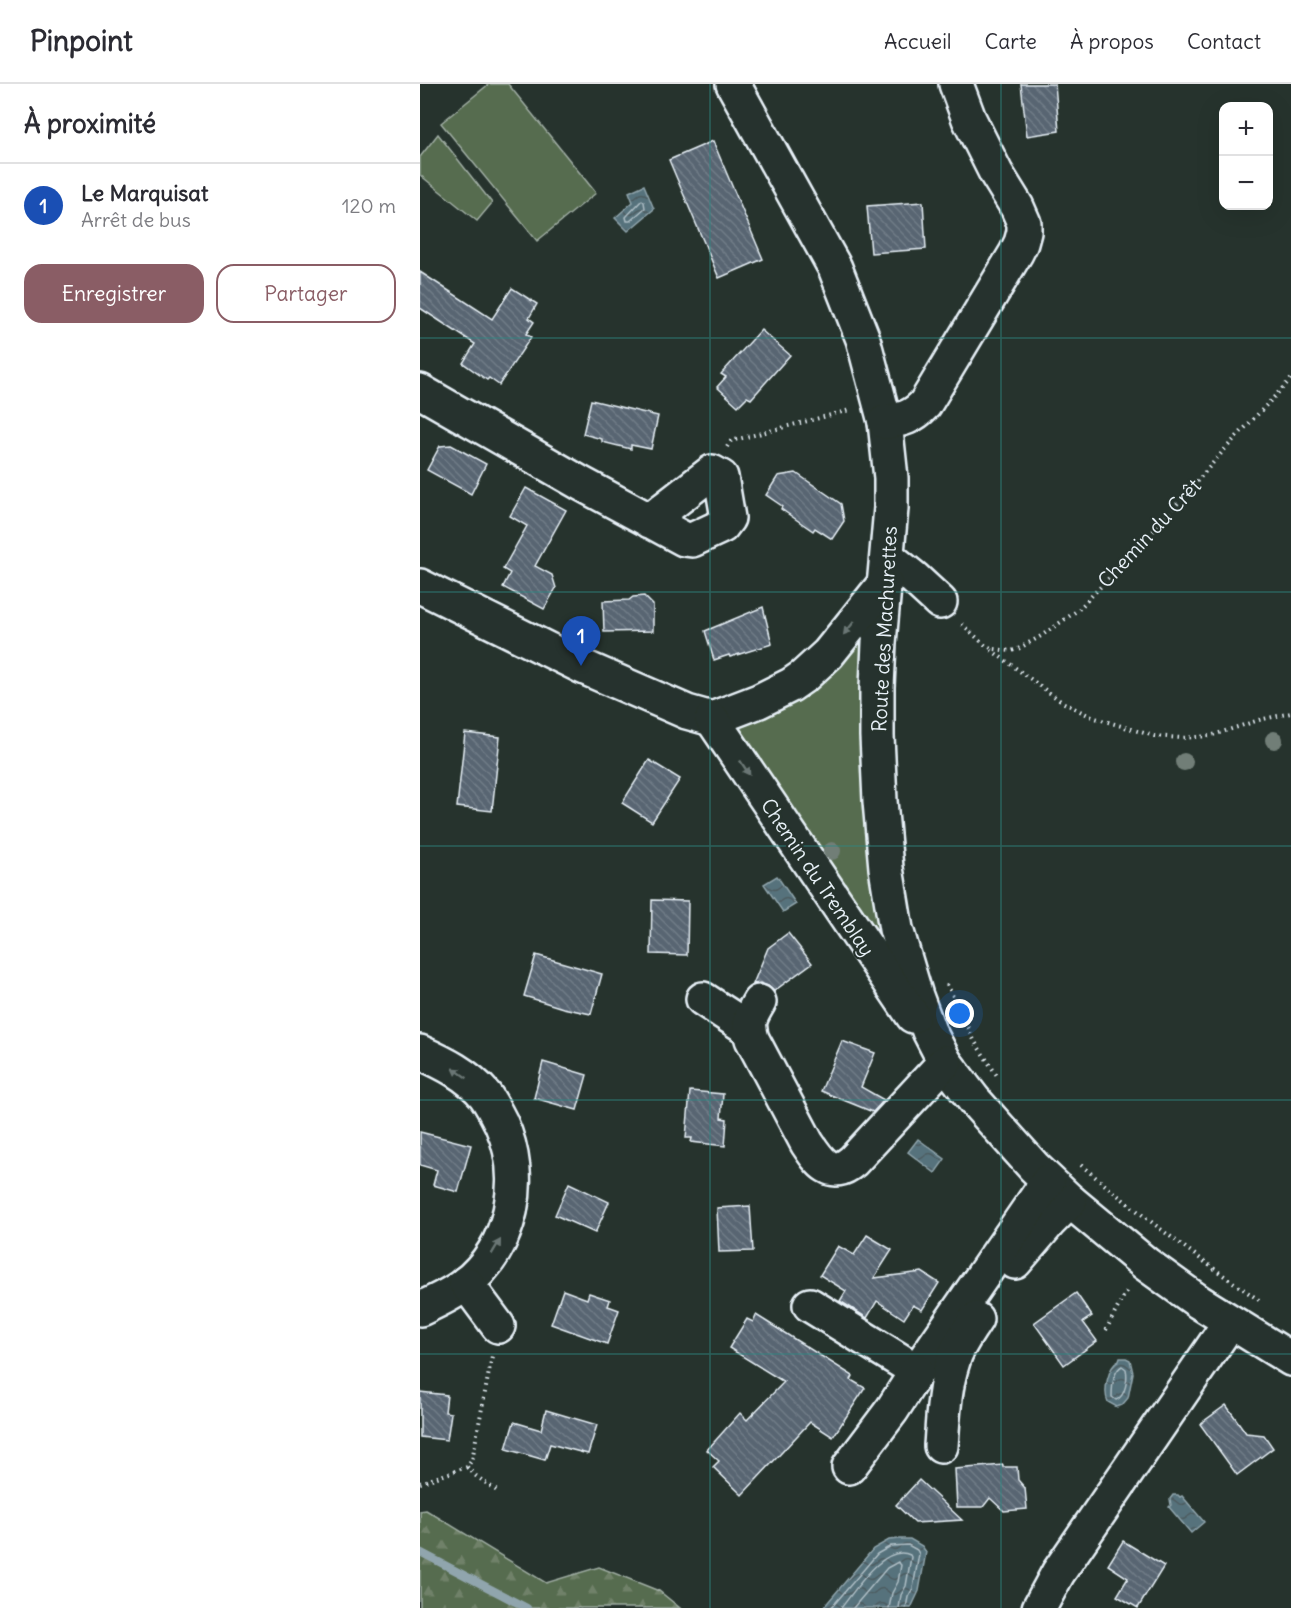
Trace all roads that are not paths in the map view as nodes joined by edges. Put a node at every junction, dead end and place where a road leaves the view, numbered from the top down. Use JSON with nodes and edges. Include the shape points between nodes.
{"nodes":[{"id":1,"x":733,"y":84,"type":"edge"},
{"id":2,"x":956,"y":84,"type":"edge"},
{"id":3,"x":420,"y":391,"type":"edge"},
{"id":4,"x":883,"y":412,"type":"junction"},
{"id":5,"x":650,"y":521,"type":"junction"},
{"id":6,"x":886,"y":570,"type":"junction"},
{"id":7,"x":420,"y":586,"type":"edge"},
{"id":8,"x":940,"y":602,"type":"dead end"},
{"id":9,"x":712,"y":719,"type":"junction"},
{"id":10,"x":703,"y":999,"type":"dead end"},
{"id":11,"x":929,"y":1031,"type":"junction"},
{"id":12,"x":420,"y":1052,"type":"edge"},
{"id":13,"x":945,"y":1062,"type":"junction"},
{"id":14,"x":1059,"y":1191,"type":"junction"},
{"id":15,"x":466,"y":1283,"type":"junction"},
{"id":16,"x":810,"y":1305,"type":"dead end"},
{"id":17,"x":420,"y":1309,"type":"edge"},
{"id":18,"x":1230,"y":1322,"type":"junction"},
{"id":19,"x":498,"y":1326,"type":"road end"},
{"id":20,"x":1291,"y":1359,"type":"edge"},
{"id":21,"x":917,"y":1371,"type":"junction"},
{"id":22,"x":941,"y":1446,"type":"dead end"},
{"id":23,"x":849,"y":1467,"type":"dead end"},
{"id":24,"x":1039,"y":1608,"type":"edge"}],
"edges":[{"from":1,"to":4,"type":"street","name":"Route des Machurettes","via":[[835,268],[863,339]]},
{"from":2,"to":4,"type":"street","via":[[969,119],[1017,207],[1024,232],[1016,253],[925,404],[911,417],[899,421]]},
{"from":3,"to":5,"type":"street"},
{"from":4,"to":6,"type":"street","name":"Route des Machurettes","via":[[891,478]]},
{"from":5,"to":5,"type":"street","via":[[692,540],[722,526],[728,518],[722,477],[712,472]]},
{"from":6,"to":8,"type":"street","via":[[914,578]]},
{"from":6,"to":9,"type":"street","one_way":true,"via":[[828,654],[804,676]]},
{"from":6,"to":11,"type":"street","name":"Route des Machurettes","via":[[879,643],[877,736],[886,868],[896,929]]},
{"from":7,"to":9,"type":"street","via":[[581,666]]},
{"from":9,"to":11,"type":"street","name":"Chemin du Tremblay","one_way":true,"via":[[910,1014]]},
{"from":10,"to":13,"type":"street","via":[[754,1016],[753,1039],[807,1143],[827,1167],[845,1168],[853,1161]]},
{"from":11,"to":13,"type":"street","name":"Route des Machurettes"},
{"from":15,"to":12,"type":"street","one_way":true,"via":[[491,1257],[508,1223],[514,1187],[511,1151],[486,1096],[455,1069]]},
{"from":13,"to":14,"type":"street","name":"Route des Machurettes","via":[[1000,1131]]},
{"from":14,"to":18,"type":"street","name":"Route des Machurettes","via":[[1146,1264]]},
{"from":14,"to":21,"type":"street"},
{"from":14,"to":22,"type":"street","via":[[1050,1221],[1016,1261],[957,1350],[946,1396]]},
{"from":15,"to":17,"type":"street"},
{"from":15,"to":19,"type":"street"},
{"from":16,"to":21,"type":"street"},
{"from":18,"to":20,"type":"street","name":"Route des Machurettes"},
{"from":18,"to":24,"type":"street","via":[[1058,1573]]},
{"from":21,"to":23,"type":"street"}]}
